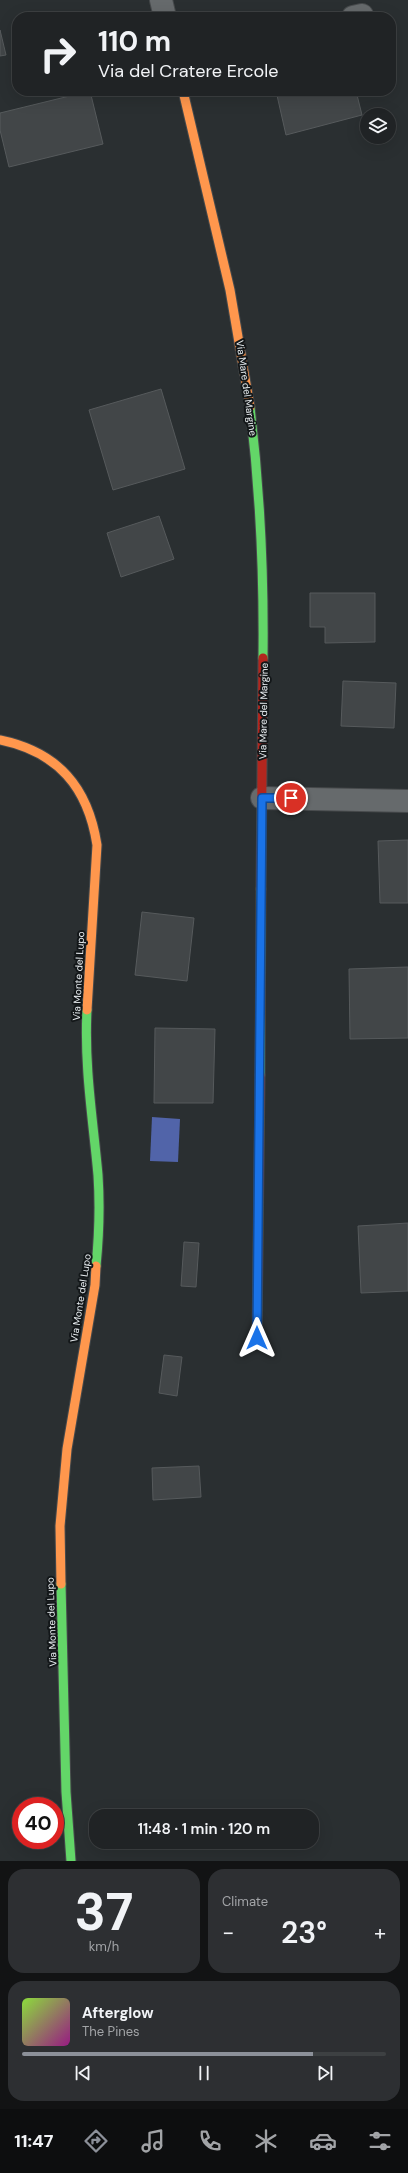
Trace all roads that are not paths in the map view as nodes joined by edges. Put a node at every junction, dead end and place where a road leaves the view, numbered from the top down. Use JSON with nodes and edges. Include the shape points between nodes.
{"nodes":[{"id":1,"x":161,"y":0,"type":"edge"},
{"id":2,"x":164,"y":12,"type":"edge"},
{"id":3,"x":184,"y":96,"type":"edge"},
{"id":4,"x":0,"y":740,"type":"edge"},
{"id":5,"x":262,"y":798,"type":"junction"},
{"id":6,"x":408,"y":801,"type":"edge"},
{"id":7,"x":257,"y":1338,"type":"dead end"},
{"id":8,"x":71,"y":1861,"type":"edge"}],
"edges":[{"from":1,"to":2,"type":"street"},
{"from":3,"to":5,"type":"street","name":"Via Mare del Margine","via":[[236,318],[256,450],[264,601]]},
{"from":4,"to":8,"type":"street","name":"Via Monte del Lupo","via":[[34,750],[66,772],[88,806],[96,830],[97,845],[86,1035],[88,1094],[98,1176],[99,1239],[95,1285],[67,1449],[60,1526],[66,1792]]},
{"from":5,"to":6,"type":"street"},
{"from":5,"to":7,"type":"street","name":"Via Mare del Margine"}]}
